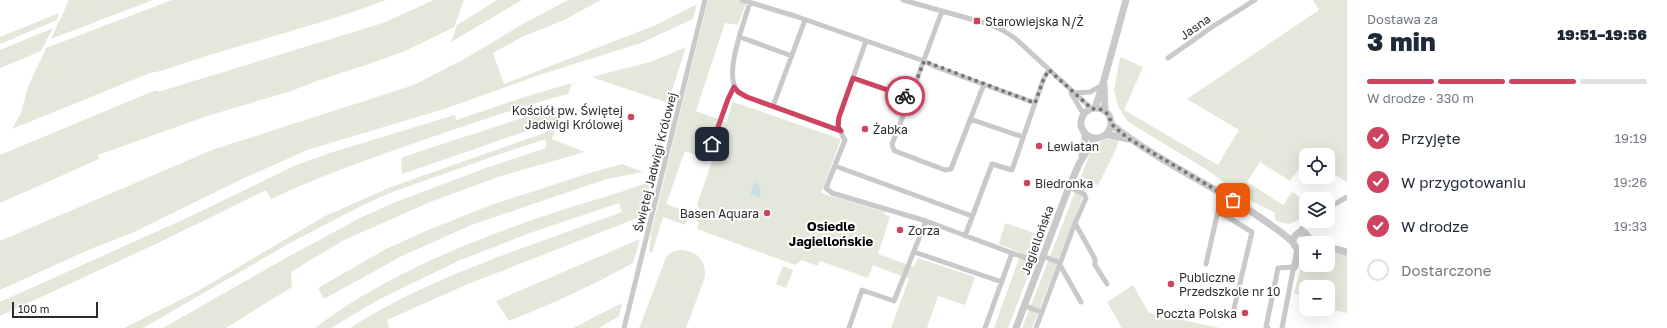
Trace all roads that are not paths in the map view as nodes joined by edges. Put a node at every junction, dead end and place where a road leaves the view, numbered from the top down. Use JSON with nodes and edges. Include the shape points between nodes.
{"nodes":[{"id":1,"x":705,"y":0,"type":"edge"},
{"id":2,"x":742,"y":0,"type":"edge"},
{"id":3,"x":903,"y":0,"type":"edge"},
{"id":4,"x":1126,"y":0,"type":"edge"},
{"id":5,"x":1255,"y":0,"type":"edge"},
{"id":6,"x":750,"y":2,"type":"junction"},
{"id":7,"x":942,"y":11,"type":"junction"},
{"id":8,"x":805,"y":20,"type":"junction"},
{"id":9,"x":740,"y":37,"type":"junction"},
{"id":10,"x":866,"y":41,"type":"junction"},
{"id":11,"x":792,"y":56,"type":"junction"},
{"id":12,"x":1168,"y":58,"type":"dead end"},
{"id":13,"x":924,"y":61,"type":"junction"},
{"id":14,"x":1049,"y":70,"type":"junction"},
{"id":15,"x":853,"y":78,"type":"junction"},
{"id":16,"x":1103,"y":83,"type":"junction"},
{"id":17,"x":984,"y":84,"type":"junction"},
{"id":18,"x":734,"y":87,"type":"junction"},
{"id":19,"x":1071,"y":91,"type":"junction"},
{"id":20,"x":910,"y":98,"type":"junction"},
{"id":21,"x":1035,"y":103,"type":"junction"},
{"id":22,"x":772,"y":106,"type":"junction"},
{"id":23,"x":1093,"y":109,"type":"junction"},
{"id":24,"x":1105,"y":111,"type":"junction"},
{"id":25,"x":1084,"y":115,"type":"junction"},
{"id":26,"x":970,"y":119,"type":"junction"},
{"id":27,"x":1111,"y":124,"type":"junction"},
{"id":28,"x":841,"y":131,"type":"junction"},
{"id":29,"x":1085,"y":132,"type":"junction"},
{"id":30,"x":1106,"y":134,"type":"junction"},
{"id":31,"x":1023,"y":137,"type":"junction"},
{"id":32,"x":1095,"y":138,"type":"junction"},
{"id":33,"x":1129,"y":139,"type":"junction"},
{"id":34,"x":712,"y":144,"type":"dead end"},
{"id":35,"x":1081,"y":160,"type":"junction"},
{"id":36,"x":835,"y":166,"type":"junction"},
{"id":37,"x":1069,"y":187,"type":"junction"},
{"id":38,"x":1223,"y":194,"type":"junction"},
{"id":39,"x":1347,"y":197,"type":"edge"},
{"id":40,"x":1335,"y":204,"type":"edge"},
{"id":41,"x":1218,"y":211,"type":"junction"},
{"id":42,"x":972,"y":216,"type":"junction"},
{"id":43,"x":926,"y":221,"type":"junction"},
{"id":44,"x":1075,"y":223,"type":"junction"},
{"id":45,"x":1303,"y":228,"type":"edge"},
{"id":46,"x":965,"y":236,"type":"junction"},
{"id":47,"x":1298,"y":236,"type":"joint"},
{"id":48,"x":1335,"y":249,"type":"edge"},
{"id":49,"x":914,"y":252,"type":"junction"},
{"id":50,"x":1347,"y":252,"type":"edge"},
{"id":51,"x":1012,"y":253,"type":"junction"},
{"id":52,"x":1299,"y":256,"type":"edge"},
{"id":53,"x":1299,"y":258,"type":"edge"},
{"id":54,"x":1042,"y":259,"type":"junction"},
{"id":55,"x":1060,"y":264,"type":"junction"},
{"id":56,"x":1206,"y":264,"type":"dead end"},
{"id":57,"x":1293,"y":267,"type":"junction"},
{"id":58,"x":1292,"y":274,"type":"junction"},
{"id":59,"x":1002,"y":282,"type":"junction"},
{"id":60,"x":1106,"y":284,"type":"dead end"},
{"id":61,"x":1081,"y":302,"type":"dead end"},
{"id":62,"x":1025,"y":306,"type":"junction"},
{"id":63,"x":1041,"y":312,"type":"junction"},
{"id":64,"x":1233,"y":314,"type":"dead end"},
{"id":65,"x":624,"y":328,"type":"edge"},
{"id":66,"x":849,"y":328,"type":"edge"},
{"id":67,"x":985,"y":328,"type":"edge"},
{"id":68,"x":1016,"y":328,"type":"edge"},
{"id":69,"x":1036,"y":328,"type":"edge"},
{"id":70,"x":1268,"y":328,"type":"edge"},
{"id":71,"x":1282,"y":328,"type":"edge"}],
"edges":[{"from":1,"to":65,"type":"street","name":"Świętej Jadwigi Królowej"},
{"from":2,"to":6,"type":"street"},
{"from":3,"to":7,"type":"street"},
{"from":4,"to":16,"type":"street"},
{"from":5,"to":12,"type":"street","name":"Jasna"},
{"from":6,"to":8,"type":"street"},
{"from":6,"to":9,"type":"street"},
{"from":7,"to":13,"type":"street"},
{"from":7,"to":14,"type":"street","via":[[992,25],[1004,31]]},
{"from":8,"to":10,"type":"street"},
{"from":8,"to":11,"type":"street"},
{"from":9,"to":11,"type":"street"},
{"from":9,"to":18,"type":"street","via":[[733,62]]},
{"from":10,"to":13,"type":"street"},
{"from":10,"to":15,"type":"street"},
{"from":11,"to":22,"type":"street"},
{"from":13,"to":17,"type":"street"},
{"from":13,"to":20,"type":"street"},
{"from":14,"to":19,"type":"street"},
{"from":14,"to":21,"type":"street"},
{"from":15,"to":20,"type":"street"},
{"from":15,"to":28,"type":"street","via":[[839,117],[838,127]]},
{"from":16,"to":19,"type":"street","via":[[1090,92]]},
{"from":16,"to":23,"type":"street"},
{"from":16,"to":24,"type":"street"},
{"from":17,"to":21,"type":"street"},
{"from":17,"to":26,"type":"street"},
{"from":18,"to":22,"type":"street","via":[[747,97]]},
{"from":18,"to":34,"type":"street"},
{"from":19,"to":23,"type":"street"},
{"from":19,"to":25,"type":"street"},
{"from":20,"to":26,"type":"street","via":[[892,144],[893,148],[945,170],[952,169]]},
{"from":21,"to":31,"type":"street"},
{"from":22,"to":28,"type":"street"},
{"from":23,"to":24,"type":"street"},
{"from":23,"to":25,"type":"street"},
{"from":24,"to":27,"type":"street","via":[[1111,119]]},
{"from":25,"to":29,"type":"street","via":[[1082,124]]},
{"from":26,"to":31,"type":"street"},
{"from":27,"to":30,"type":"street"},
{"from":27,"to":33,"type":"street"},
{"from":28,"to":36,"type":"street","via":[[845,140]]},
{"from":29,"to":32,"type":"street"},
{"from":29,"to":35,"type":"street","name":"Jagiellońska"},
{"from":30,"to":32,"type":"street"},
{"from":30,"to":33,"type":"street"},
{"from":31,"to":42,"type":"street","via":[[1012,170],[992,164]]},
{"from":32,"to":35,"type":"street","name":"Jagiellońska"},
{"from":33,"to":38,"type":"street"},
{"from":35,"to":37,"type":"street","name":"Jagiellońska"},
{"from":36,"to":42,"type":"street"},
{"from":36,"to":43,"type":"street","via":[[826,188],[828,191]]},
{"from":37,"to":44,"type":"street","via":[[1084,194],[1086,198]]},
{"from":37,"to":54,"type":"street","name":"Jagiellońska"},
{"from":38,"to":41,"type":"street"},
{"from":38,"to":47,"type":"street","via":[[1276,227]]},
{"from":39,"to":40,"type":"street"},
{"from":41,"to":56,"type":"street"},
{"from":41,"to":64,"type":"street","via":[[1252,232]]},
{"from":42,"to":46,"type":"street"},
{"from":43,"to":46,"type":"street"},
{"from":43,"to":49,"type":"street"},
{"from":44,"to":55,"type":"street"},
{"from":44,"to":60,"type":"street"},
{"from":45,"to":47,"type":"street"},
{"from":46,"to":51,"type":"street"},
{"from":48,"to":50,"type":"street"},
{"from":49,"to":59,"type":"street"},
{"from":49,"to":66,"type":"street","via":[[894,301],[862,290]]},
{"from":51,"to":54,"type":"street"},
{"from":51,"to":59,"type":"street"},
{"from":52,"to":57,"type":"street"},
{"from":53,"to":58,"type":"street"},
{"from":54,"to":55,"type":"street"},
{"from":54,"to":62,"type":"street","name":"Jagiellońska"},
{"from":55,"to":61,"type":"street"},
{"from":55,"to":63,"type":"street"},
{"from":57,"to":58,"type":"street"},
{"from":57,"to":70,"type":"street","via":[[1278,268],[1266,326]]},
{"from":58,"to":71,"type":"street"},
{"from":59,"to":67,"type":"street"},
{"from":62,"to":63,"type":"street"},
{"from":62,"to":68,"type":"street","name":"Jagiellońska"},
{"from":63,"to":69,"type":"street"}]}
